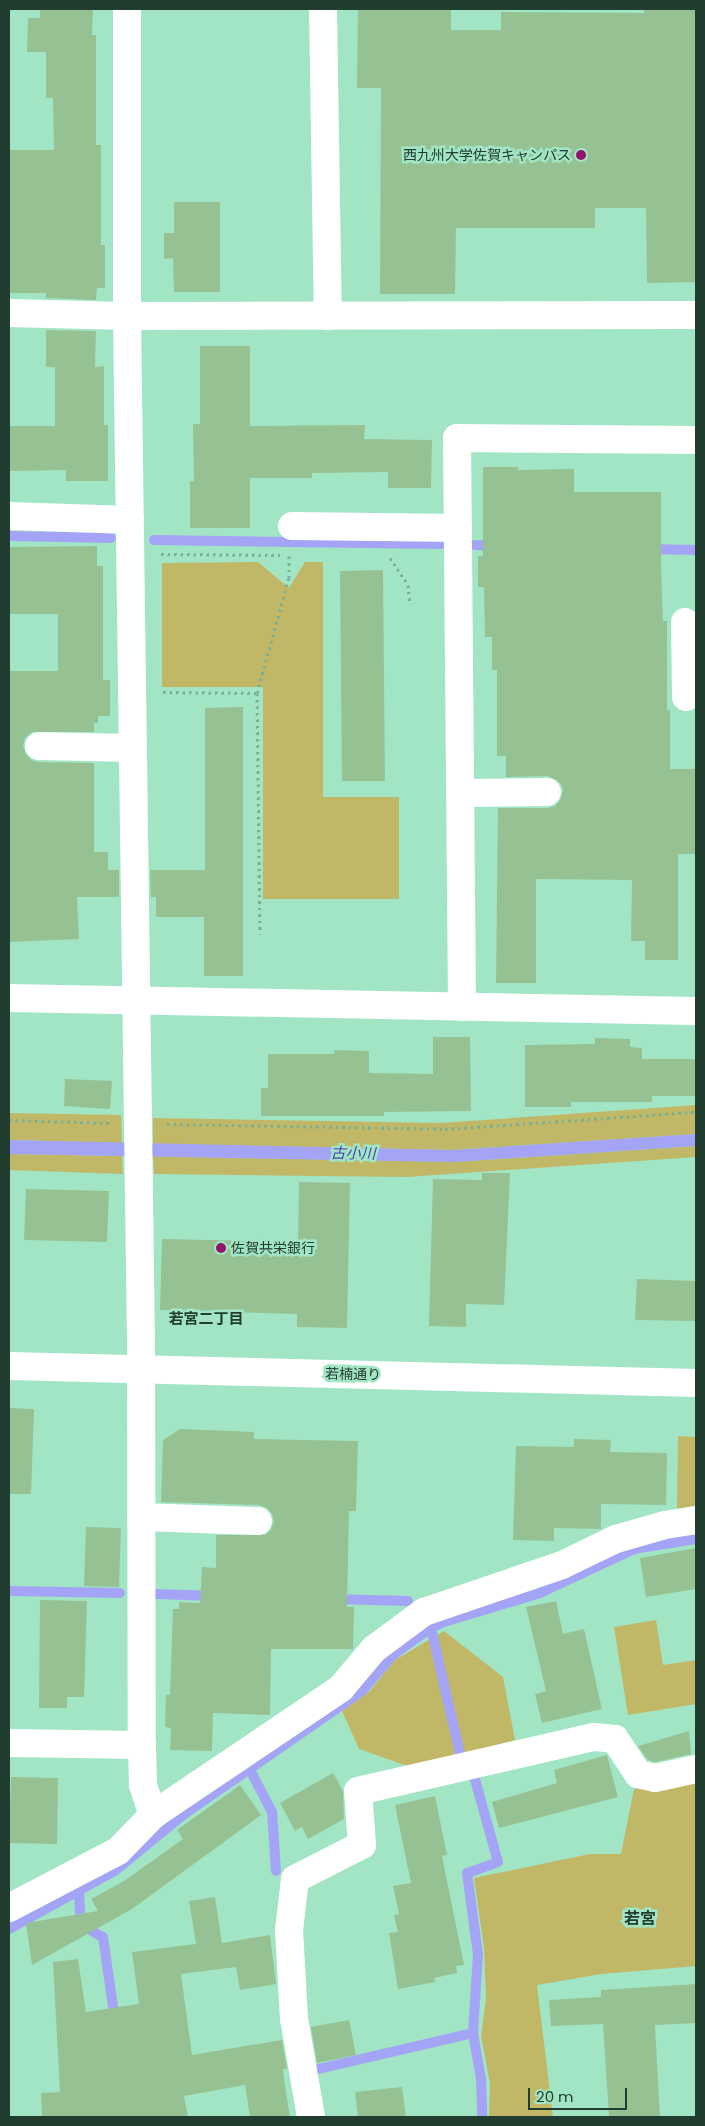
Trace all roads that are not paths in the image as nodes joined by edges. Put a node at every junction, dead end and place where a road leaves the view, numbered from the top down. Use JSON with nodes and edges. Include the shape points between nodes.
{"nodes":[{"id":1,"x":127,"y":9,"type":"edge"},
{"id":2,"x":323,"y":9,"type":"edge"},
{"id":3,"x":9,"y":313,"type":"edge"},
{"id":4,"x":696,"y":314,"type":"edge"},
{"id":5,"x":127,"y":316,"type":"junction"},
{"id":6,"x":328,"y":316,"type":"junction"},
{"id":7,"x":696,"y":440,"type":"edge"},
{"id":8,"x":9,"y":516,"type":"edge"},
{"id":9,"x":130,"y":520,"type":"junction"},
{"id":10,"x":292,"y":526,"type":"dead end"},
{"id":11,"x":458,"y":528,"type":"junction"},
{"id":12,"x":684,"y":622,"type":"dead end"},
{"id":13,"x":691,"y":662,"type":"edge"},
{"id":14,"x":686,"y":697,"type":"dead end"},
{"id":15,"x":39,"y":746,"type":"dead end"},
{"id":16,"x":133,"y":748,"type":"junction"},
{"id":17,"x":547,"y":792,"type":"dead end"},
{"id":18,"x":460,"y":793,"type":"junction"},
{"id":19,"x":9,"y":998,"type":"edge"},
{"id":20,"x":136,"y":1001,"type":"junction"},
{"id":21,"x":462,"y":1007,"type":"junction"},
{"id":22,"x":696,"y":1011,"type":"edge"},
{"id":23,"x":9,"y":1366,"type":"edge"},
{"id":24,"x":141,"y":1368,"type":"junction"},
{"id":25,"x":696,"y":1383,"type":"edge"},
{"id":26,"x":141,"y":1517,"type":"junction"},
{"id":27,"x":696,"y":1520,"type":"edge"},
{"id":28,"x":258,"y":1521,"type":"dead end"},
{"id":29,"x":9,"y":1743,"type":"edge"},
{"id":30,"x":142,"y":1745,"type":"junction"},
{"id":31,"x":696,"y":1769,"type":"edge"},
{"id":32,"x":152,"y":1815,"type":"junction"},
{"id":33,"x":9,"y":1908,"type":"edge"},
{"id":34,"x":312,"y":2117,"type":"edge"}],
"edges":[{"from":1,"to":5,"type":"street"},
{"from":2,"to":6,"type":"street"},
{"from":3,"to":5,"type":"street"},
{"from":4,"to":6,"type":"street"},
{"from":5,"to":6,"type":"street"},
{"from":5,"to":9,"type":"street"},
{"from":7,"to":11,"type":"street","via":[[457,438]]},
{"from":8,"to":9,"type":"street"},
{"from":9,"to":16,"type":"street"},
{"from":10,"to":11,"type":"street"},
{"from":11,"to":18,"type":"street"},
{"from":12,"to":13,"type":"street"},
{"from":13,"to":14,"type":"street"},
{"from":15,"to":16,"type":"street"},
{"from":16,"to":20,"type":"street"},
{"from":17,"to":18,"type":"street"},
{"from":18,"to":21,"type":"street"},
{"from":19,"to":20,"type":"street"},
{"from":20,"to":21,"type":"street"},
{"from":20,"to":24,"type":"street"},
{"from":21,"to":22,"type":"street"},
{"from":23,"to":24,"type":"street","name":"若楠通り"},
{"from":24,"to":25,"type":"street","name":"若楠通り"},
{"from":24,"to":26,"type":"street"},
{"from":26,"to":28,"type":"street"},
{"from":26,"to":30,"type":"street"},
{"from":27,"to":32,"type":"street","via":[[665,1525],[616,1540],[562,1564],[424,1612],[374,1649],[341,1688]]},
{"from":29,"to":30,"type":"street"},
{"from":30,"to":32,"type":"street","via":[[143,1785]]},
{"from":31,"to":34,"type":"street","via":[[655,1778],[638,1774],[615,1739],[594,1737],[358,1791],[362,1845],[295,1879],[289,1930],[294,2019]]},
{"from":32,"to":33,"type":"street","via":[[118,1851]]}]}
